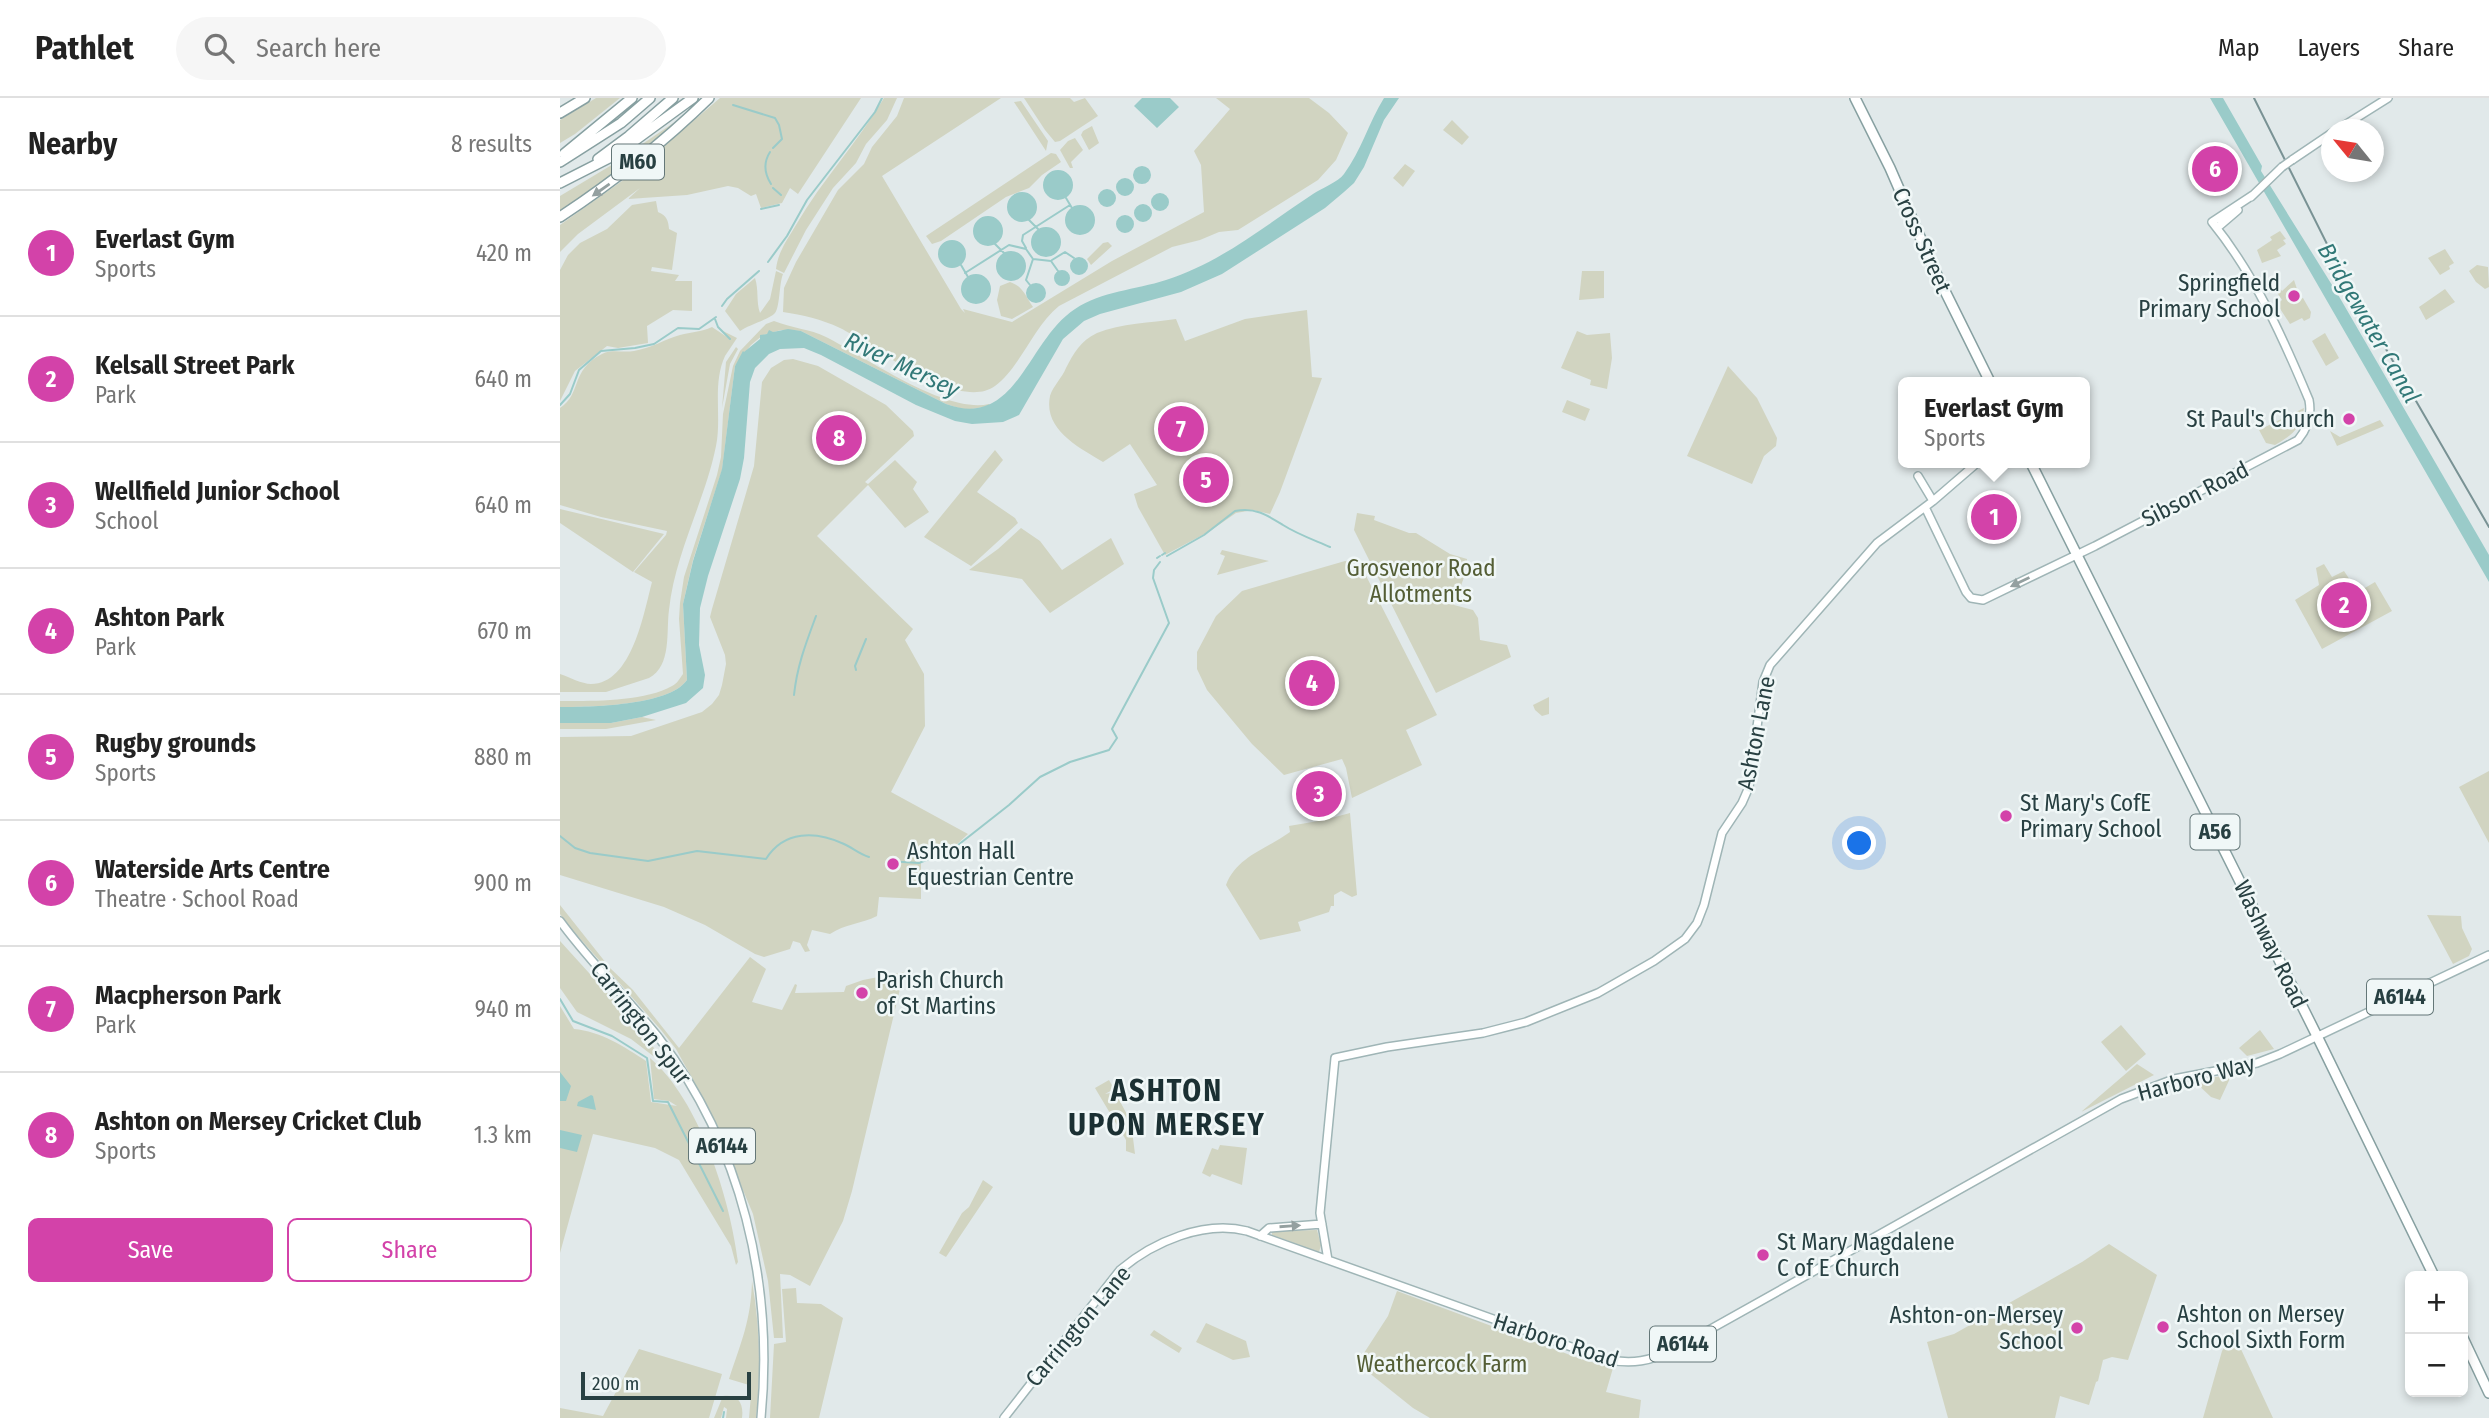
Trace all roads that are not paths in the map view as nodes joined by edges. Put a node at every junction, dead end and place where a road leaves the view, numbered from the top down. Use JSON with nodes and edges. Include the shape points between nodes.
{"nodes":[{"id":1,"x":585,"y":98,"type":"edge"},
{"id":2,"x":632,"y":98,"type":"edge"},
{"id":3,"x":650,"y":98,"type":"edge"},
{"id":4,"x":673,"y":98,"type":"edge"},
{"id":5,"x":693,"y":98,"type":"edge"},
{"id":6,"x":709,"y":98,"type":"edge"},
{"id":7,"x":1856,"y":98,"type":"edge"},
{"id":8,"x":2388,"y":98,"type":"edge"},
{"id":9,"x":560,"y":113,"type":"edge"},
{"id":10,"x":2355,"y":119,"type":"edge"},
{"id":11,"x":2321,"y":139,"type":"edge"},
{"id":12,"x":560,"y":160,"type":"edge"},
{"id":13,"x":560,"y":183,"type":"edge"},
{"id":14,"x":2251,"y":197,"type":"junction"},
{"id":15,"x":560,"y":217,"type":"edge"},
{"id":16,"x":2227,"y":241,"type":"junction"},
{"id":17,"x":1988,"y":377,"type":"edge"},
{"id":18,"x":1972,"y":468,"type":"edge"},
{"id":19,"x":2034,"y":468,"type":"edge"},
{"id":20,"x":1918,"y":476,"type":"dead end"},
{"id":21,"x":1933,"y":501,"type":"junction"},
{"id":22,"x":1925,"y":507,"type":"junction"},
{"id":23,"x":2077,"y":554,"type":"junction"},
{"id":24,"x":560,"y":920,"type":"edge"},
{"id":25,"x":2489,"y":955,"type":"edge"},
{"id":26,"x":2318,"y":1038,"type":"junction"},
{"id":27,"x":2077,"y":1124,"type":"joint"},
{"id":28,"x":1322,"y":1224,"type":"junction"},
{"id":29,"x":1242,"y":1230,"type":"joint"},
{"id":30,"x":1261,"y":1236,"type":"junction"},
{"id":31,"x":1328,"y":1260,"type":"junction"},
{"id":32,"x":2432,"y":1271,"type":"edge"},
{"id":33,"x":2468,"y":1349,"type":"edge"},
{"id":34,"x":2489,"y":1394,"type":"edge"},
{"id":35,"x":761,"y":1418,"type":"edge"},
{"id":36,"x":1004,"y":1418,"type":"edge"}],
"edges":[{"from":1,"to":9,"type":"highway"},
{"from":2,"to":12,"type":"highway","number":"M60"},
{"from":3,"to":12,"type":"highway","number":"M60","via":[[621,123]]},
{"from":4,"to":13,"type":"highway","number":"M60","via":[[629,136]]},
{"from":5,"to":13,"type":"highway","number":"M60","via":[[615,155]]},
{"from":6,"to":15,"type":"highway","number":"M60","one_way":true,"via":[[630,168]]},
{"from":7,"to":17,"type":"highway","name":"Cross Street"},
{"from":8,"to":10,"type":"main road"},
{"from":11,"to":14,"type":"main road","bridge":true,"via":[[2273,174]]},
{"from":14,"to":16,"type":"main road","via":[[2227,224]]},
{"from":14,"to":16,"type":"main road","via":[[2215,225]]},
{"from":16,"to":23,"type":"main road","name":"Sibson Road","via":[[2289,352],[2310,405],[2307,427],[2285,449]]},
{"from":18,"to":21,"type":"main road","name":"Ashton Lane"},
{"from":19,"to":23,"type":"highway","name":"Washway Road","number":"A56"},
{"from":20,"to":21,"type":"main road"},
{"from":21,"to":22,"type":"main road","name":"Ashton Lane"},
{"from":23,"to":22,"type":"main road","name":"Sibson Road","one_way":true,"via":[[1983,600],[1972,598]]},
{"from":22,"to":28,"type":"main road","name":"Ashton Lane","via":[[1866,553],[1767,670],[1749,787],[1721,833],[1704,905],[1685,939],[1598,993],[1532,1020],[1335,1058],[1320,1202]]},
{"from":23,"to":26,"type":"highway","name":"Washway Road","number":"A56"},
{"from":24,"to":35,"type":"main road","name":"Carrington Spur","number":"A6144","via":[[658,1038],[701,1103],[723,1149],[743,1200],[757,1264],[765,1351]]},
{"from":25,"to":26,"type":"main road","number":"A6144"},
{"from":26,"to":27,"type":"main road","name":"Harboro Way","number":"A6144","via":[[2257,1063],[2148,1087]]},
{"from":26,"to":32,"type":"highway","name":"Washway Road","number":"A56"},
{"from":27,"to":31,"type":"main road","name":"Harboro Road","number":"A6144","via":[[1675,1349],[1643,1362],[1616,1362],[1587,1354]]},
{"from":30,"to":28,"type":"main road","one_way":true,"via":[[1269,1228]]},
{"from":28,"to":31,"type":"main road"},
{"from":29,"to":30,"type":"main road","name":"Harboro Road","number":"A6144"},
{"from":29,"to":36,"type":"main road","name":"Carrington Lane","number":"A6144","via":[[1208,1228],[1129,1262],[1111,1278]]},
{"from":30,"to":31,"type":"main road","name":"Harboro Road","number":"A6144"},
{"from":33,"to":34,"type":"highway"}]}
